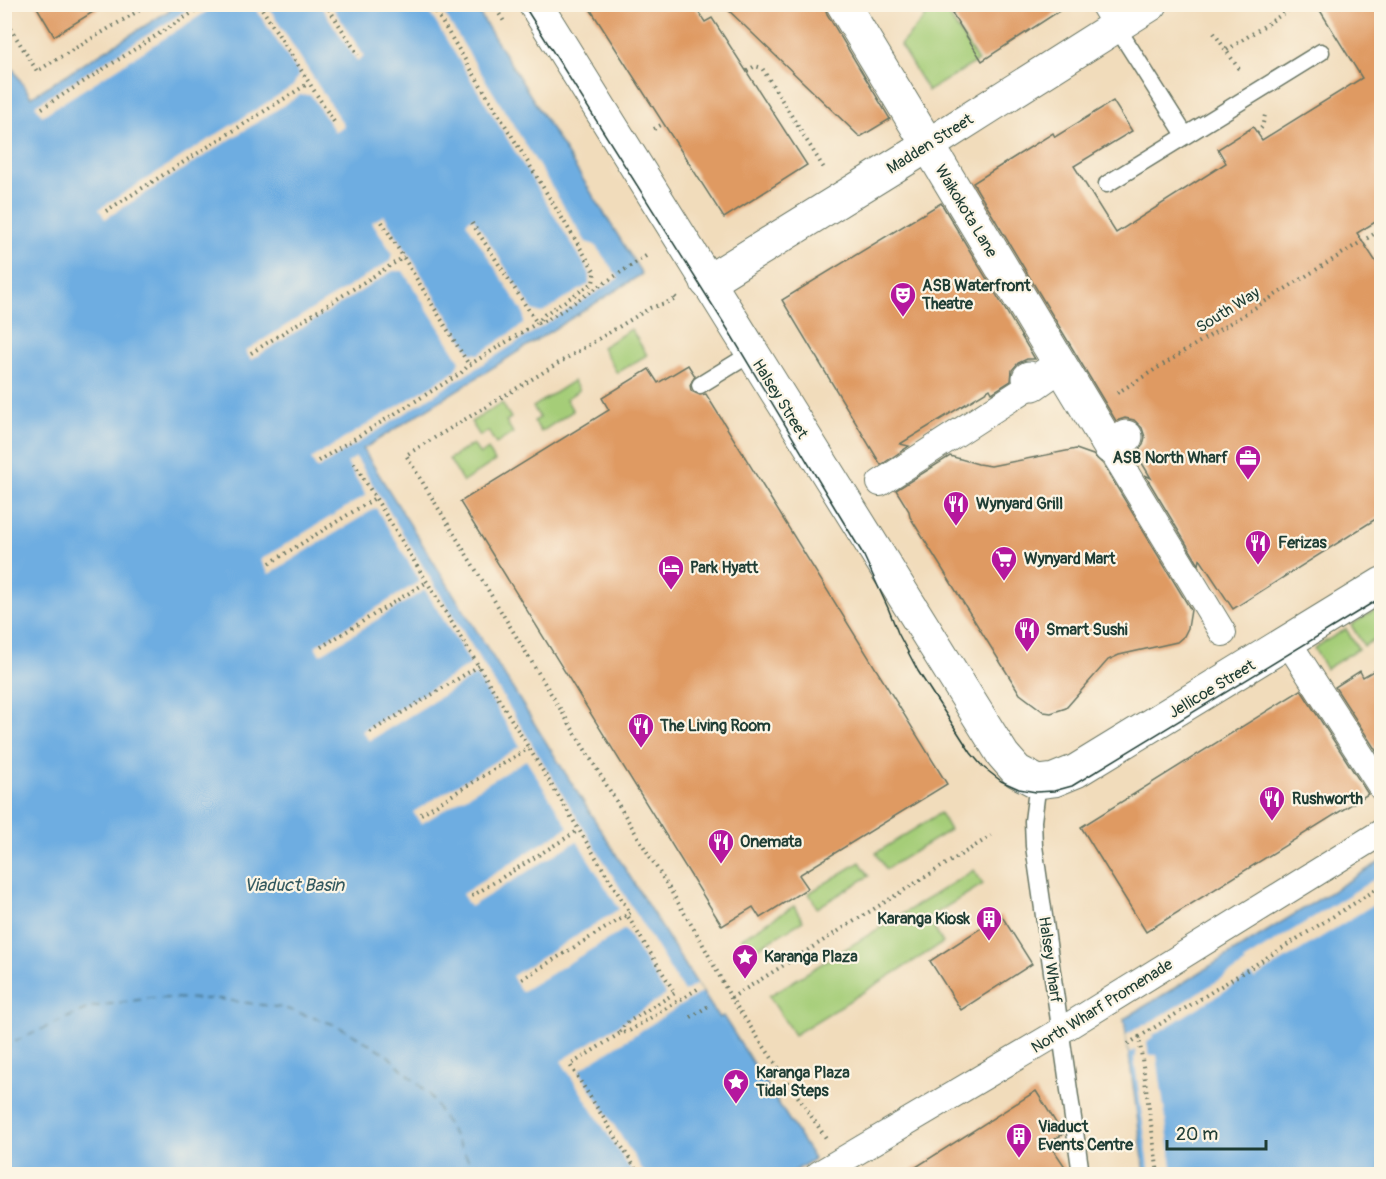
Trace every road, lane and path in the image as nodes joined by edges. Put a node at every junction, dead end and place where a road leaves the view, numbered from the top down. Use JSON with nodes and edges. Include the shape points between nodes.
{"nodes":[{"id":1,"x":150,"y":4,"type":"edge"},
{"id":2,"x":206,"y":4,"type":"edge"},
{"id":3,"x":259,"y":4,"type":"edge"},
{"id":4,"x":326,"y":4,"type":"edge"},
{"id":5,"x":431,"y":4,"type":"edge"},
{"id":6,"x":535,"y":4,"type":"edge"},
{"id":7,"x":843,"y":4,"type":"edge"},
{"id":8,"x":1151,"y":4,"type":"edge"},
{"id":9,"x":1298,"y":4,"type":"edge"},
{"id":10,"x":1109,"y":15,"type":"edge"},
{"id":11,"x":4,"y":18,"type":"edge"},
{"id":12,"x":1227,"y":50,"type":"dead end"},
{"id":13,"x":1321,"y":52,"type":"dead end"},
{"id":14,"x":358,"y":55,"type":"dead end"},
{"id":15,"x":747,"y":71,"type":"dead end"},
{"id":16,"x":309,"y":83,"type":"junction"},
{"id":17,"x":42,"y":108,"type":"dead end"},
{"id":18,"x":663,"y":124,"type":"dead end"},
{"id":19,"x":336,"y":125,"type":"dead end"},
{"id":20,"x":654,"y":129,"type":"dead end"},
{"id":21,"x":1185,"y":135,"type":"junction"},
{"id":22,"x":927,"y":146,"type":"junction"},
{"id":23,"x":825,"y":171,"type":"dead end"},
{"id":24,"x":1107,"y":184,"type":"dead end"},
{"id":25,"x":106,"y":211,"type":"dead end"},
{"id":26,"x":382,"y":222,"type":"dead end"},
{"id":27,"x":472,"y":223,"type":"dead end"},
{"id":28,"x":1382,"y":229,"type":"edge"},
{"id":29,"x":649,"y":254,"type":"dead end"},
{"id":30,"x":404,"y":257,"type":"junction"},
{"id":31,"x":707,"y":282,"type":"junction"},
{"id":32,"x":677,"y":299,"type":"dead end"},
{"id":33,"x":537,"y":324,"type":"junction"},
{"id":34,"x":251,"y":353,"type":"dead end"},
{"id":35,"x":752,"y":354,"type":"junction"},
{"id":36,"x":469,"y":365,"type":"junction"},
{"id":37,"x":1060,"y":365,"type":"junction"},
{"id":38,"x":1031,"y":381,"type":"joint"},
{"id":39,"x":700,"y":385,"type":"dead end"},
{"id":40,"x":1088,"y":411,"type":"junction"},
{"id":41,"x":1118,"y":442,"type":"joint"},
{"id":42,"x":318,"y":461,"type":"dead end"},
{"id":43,"x":354,"y":463,"type":"dead end"},
{"id":44,"x":880,"y":483,"type":"dead end"},
{"id":45,"x":375,"y":498,"type":"junction"},
{"id":46,"x":270,"y":563,"type":"dead end"},
{"id":47,"x":427,"y":582,"type":"junction"},
{"id":48,"x":1382,"y":584,"type":"edge"},
{"id":49,"x":1224,"y":633,"type":"dead end"},
{"id":50,"x":1288,"y":642,"type":"junction"},
{"id":51,"x":321,"y":647,"type":"dead end"},
{"id":52,"x":478,"y":666,"type":"junction"},
{"id":53,"x":370,"y":732,"type":"dead end"},
{"id":54,"x":529,"y":748,"type":"junction"},
{"id":55,"x":1038,"y":782,"type":"junction"},
{"id":56,"x":1382,"y":788,"type":"edge"},
{"id":57,"x":421,"y":814,"type":"dead end"},
{"id":58,"x":579,"y":830,"type":"junction"},
{"id":59,"x":1382,"y":832,"type":"edge"},
{"id":60,"x":991,"y":836,"type":"dead end"},
{"id":61,"x":1382,"y":886,"type":"edge"},
{"id":62,"x":472,"y":897,"type":"dead end"},
{"id":63,"x":627,"y":915,"type":"junction"},
{"id":64,"x":522,"y":979,"type":"dead end"},
{"id":65,"x":699,"y":988,"type":"dead end"},
{"id":66,"x":731,"y":998,"type":"junction"},
{"id":67,"x":710,"y":1005,"type":"dead end"},
{"id":68,"x":691,"y":1017,"type":"dead end"},
{"id":69,"x":1059,"y":1032,"type":"junction"},
{"id":70,"x":619,"y":1034,"type":"junction"},
{"id":71,"x":1139,"y":1037,"type":"junction"},
{"id":72,"x":1128,"y":1044,"type":"dead end"},
{"id":73,"x":842,"y":1161,"type":"junction"},
{"id":74,"x":639,"y":1174,"type":"edge"},
{"id":75,"x":819,"y":1174,"type":"edge"},
{"id":76,"x":1081,"y":1174,"type":"edge"},
{"id":77,"x":1158,"y":1174,"type":"edge"}],
"edges":[{"from":1,"to":11,"type":"path","via":[[38,71]]},
{"from":2,"to":17,"type":"path"},
{"from":3,"to":16,"type":"path"},
{"from":4,"to":14,"type":"path"},
{"from":5,"to":33,"type":"path","via":[[595,272],[593,283],[545,314]]},
{"from":6,"to":31,"type":"street","name":"Halsey Street"},
{"from":7,"to":22,"type":"street","name":"Waikokota Lane"},
{"from":8,"to":10,"type":"street","name":"Madden Street"},
{"from":9,"to":12,"type":"path"},
{"from":10,"to":21,"type":"lane"},
{"from":10,"to":22,"type":"street","name":"Madden Street"},
{"from":13,"to":21,"type":"lane"},
{"from":15,"to":23,"type":"path","via":[[755,66],[762,68]]},
{"from":16,"to":19,"type":"path"},
{"from":16,"to":25,"type":"path"},
{"from":18,"to":20,"type":"path"},
{"from":21,"to":24,"type":"lane"},
{"from":22,"to":31,"type":"street","name":"Madden Street"},
{"from":22,"to":37,"type":"street","name":"Waikokota Lane"},
{"from":26,"to":30,"type":"path"},
{"from":27,"to":33,"type":"path"},
{"from":28,"to":40,"type":"path","name":"South Way"},
{"from":29,"to":33,"type":"path"},
{"from":30,"to":34,"type":"path"},
{"from":30,"to":36,"type":"path"},
{"from":31,"to":35,"type":"street","name":"Halsey Street"},
{"from":32,"to":66,"type":"path","via":[[650,308],[406,454],[700,939]]},
{"from":33,"to":36,"type":"path"},
{"from":35,"to":39,"type":"lane"},
{"from":35,"to":55,"type":"street","name":"Halsey Street","via":[[1003,755],[1017,771]]},
{"from":36,"to":42,"type":"path"},
{"from":37,"to":38,"type":"street"},
{"from":37,"to":40,"type":"street","name":"Waikokota Lane"},
{"from":38,"to":44,"type":"street"},
{"from":40,"to":41,"type":"street","name":"Waikokota Lane"},
{"from":41,"to":49,"type":"street","name":"Waikokota Lane"},
{"from":43,"to":45,"type":"path"},
{"from":45,"to":46,"type":"path"},
{"from":45,"to":47,"type":"path"},
{"from":47,"to":51,"type":"path"},
{"from":47,"to":52,"type":"path"},
{"from":48,"to":50,"type":"street","name":"Jellicoe Street"},
{"from":50,"to":55,"type":"street","name":"Jellicoe Street","via":[[1076,771]]},
{"from":50,"to":56,"type":"street"},
{"from":52,"to":53,"type":"path"},
{"from":52,"to":54,"type":"path"},
{"from":54,"to":57,"type":"path"},
{"from":54,"to":58,"type":"path"},
{"from":55,"to":69,"type":"lane","name":"Halsey Wharf","via":[[1033,835]]},
{"from":58,"to":62,"type":"path"},
{"from":58,"to":63,"type":"path","via":[[630,913]]},
{"from":59,"to":69,"type":"street","name":"North Wharf Promenade"},
{"from":60,"to":66,"type":"path"},
{"from":61,"to":71,"type":"path"},
{"from":63,"to":64,"type":"path"},
{"from":63,"to":70,"type":"path","via":[[675,993],[625,1024]]},
{"from":65,"to":70,"type":"path"},
{"from":66,"to":73,"type":"path"},
{"from":67,"to":68,"type":"path"},
{"from":69,"to":73,"type":"street","name":"North Wharf Promenade"},
{"from":69,"to":76,"type":"lane","name":"Halsey Wharf"},
{"from":70,"to":74,"type":"path","via":[[570,1065]]},
{"from":71,"to":72,"type":"path"},
{"from":71,"to":77,"type":"path"},
{"from":73,"to":75,"type":"street","name":"North Wharf Promenade"}]}
